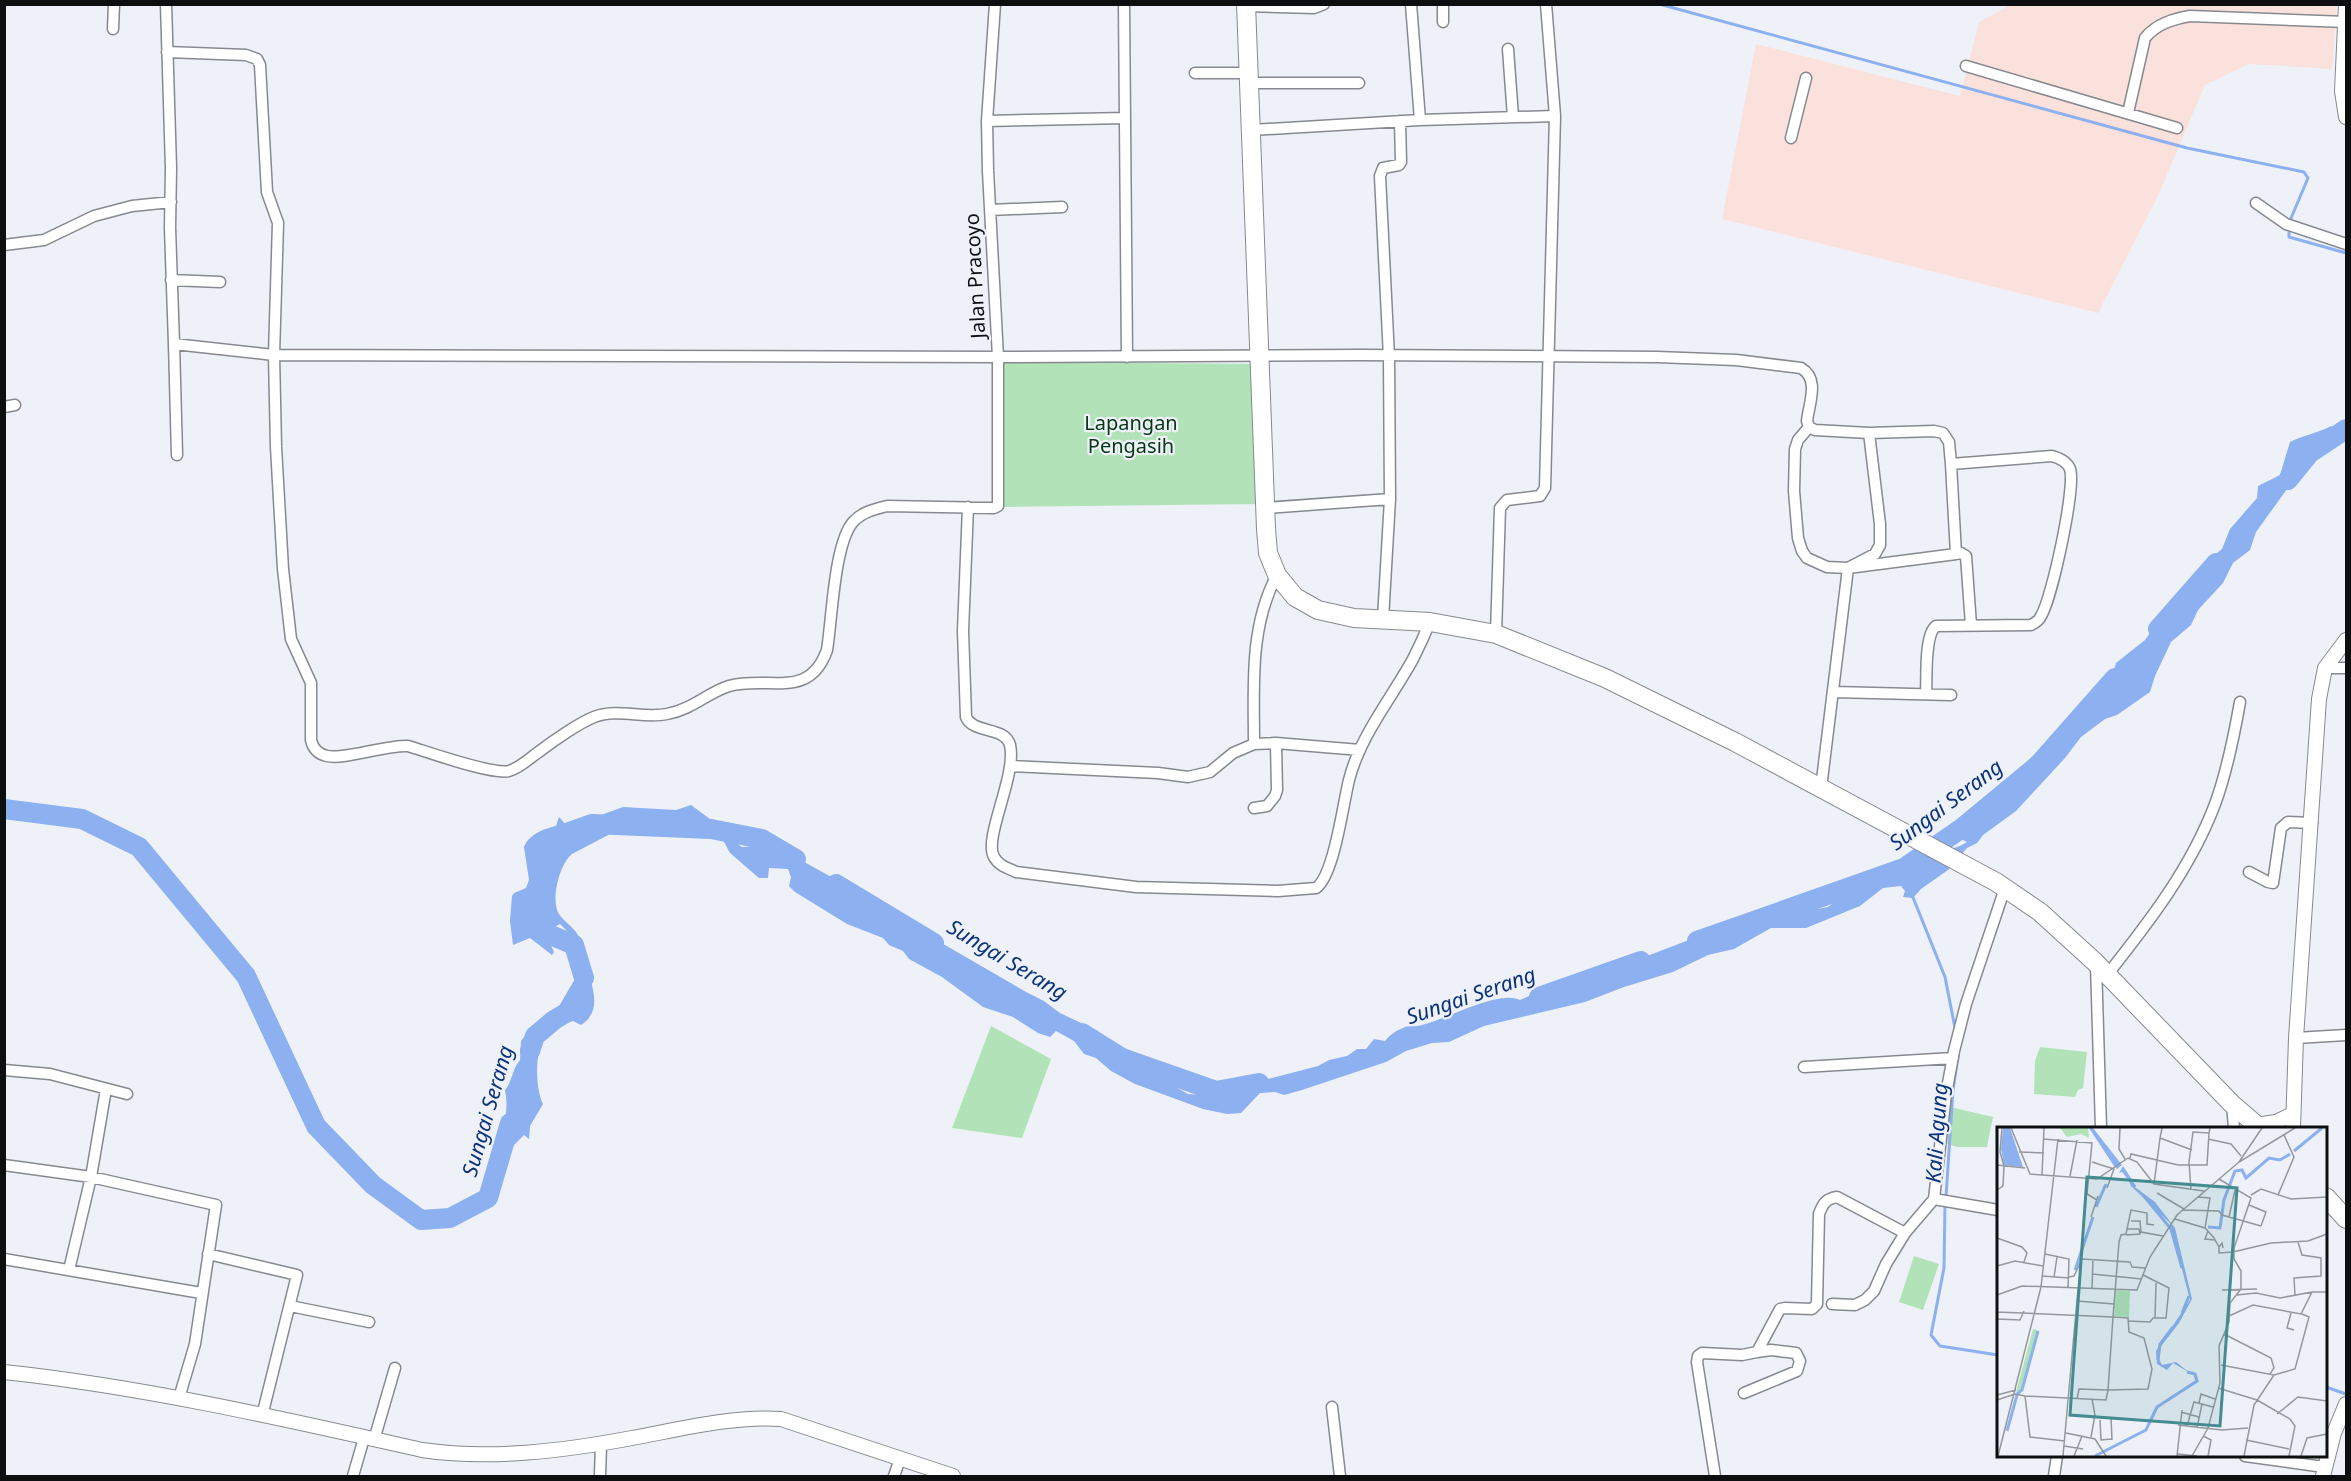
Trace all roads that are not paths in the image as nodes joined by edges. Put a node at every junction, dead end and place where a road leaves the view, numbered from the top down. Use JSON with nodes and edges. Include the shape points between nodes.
{"nodes":[{"id":1,"x":114,"y":4,"type":"edge"},
{"id":2,"x":166,"y":4,"type":"edge"},
{"id":3,"x":995,"y":4,"type":"edge"},
{"id":4,"x":1124,"y":4,"type":"edge"},
{"id":5,"x":1324,"y":4,"type":"edge"},
{"id":6,"x":1411,"y":4,"type":"edge"},
{"id":7,"x":1443,"y":4,"type":"edge"},
{"id":8,"x":1546,"y":4,"type":"edge"},
{"id":9,"x":2346,"y":4,"type":"edge"},
{"id":10,"x":1246,"y":5,"type":"edge"},
{"id":11,"x":2345,"y":21,"type":"edge"},
{"id":12,"x":1443,"y":22,"type":"dead end"},
{"id":13,"x":113,"y":29,"type":"dead end"},
{"id":14,"x":1508,"y":49,"type":"dead end"},
{"id":15,"x":167,"y":52,"type":"junction"},
{"id":16,"x":2344,"y":60,"type":"edge"},
{"id":17,"x":1965,"y":66,"type":"dead end"},
{"id":18,"x":1195,"y":73,"type":"dead end"},
{"id":19,"x":1249,"y":78,"type":"junction"},
{"id":20,"x":1806,"y":78,"type":"dead end"},
{"id":21,"x":1359,"y":83,"type":"dead end"},
{"id":22,"x":2128,"y":113,"type":"junction"},
{"id":23,"x":1555,"y":116,"type":"junction"},
{"id":24,"x":1512,"y":117,"type":"junction"},
{"id":25,"x":2346,"y":117,"type":"edge"},
{"id":26,"x":1125,"y":118,"type":"junction"},
{"id":27,"x":1420,"y":120,"type":"junction"},
{"id":28,"x":987,"y":121,"type":"junction"},
{"id":29,"x":1400,"y":121,"type":"junction"},
{"id":30,"x":2177,"y":128,"type":"dead end"},
{"id":31,"x":1251,"y":130,"type":"junction"},
{"id":32,"x":1791,"y":138,"type":"dead end"},
{"id":33,"x":171,"y":202,"type":"junction"},
{"id":34,"x":2256,"y":203,"type":"dead end"},
{"id":35,"x":1062,"y":207,"type":"dead end"},
{"id":36,"x":990,"y":210,"type":"junction"},
{"id":37,"x":2346,"y":244,"type":"edge"},
{"id":38,"x":4,"y":245,"type":"edge"},
{"id":39,"x":171,"y":280,"type":"junction"},
{"id":40,"x":220,"y":282,"type":"dead end"},
{"id":41,"x":174,"y":344,"type":"junction"},
{"id":42,"x":274,"y":355,"type":"junction"},
{"id":43,"x":998,"y":357,"type":"junction"},
{"id":44,"x":1127,"y":357,"type":"junction"},
{"id":45,"x":1259,"y":357,"type":"junction"},
{"id":46,"x":1389,"y":357,"type":"junction"},
{"id":47,"x":1549,"y":358,"type":"junction"},
{"id":48,"x":1809,"y":427,"type":"junction"},
{"id":49,"x":1869,"y":433,"type":"junction"},
{"id":50,"x":177,"y":454,"type":"dead end"},
{"id":51,"x":1951,"y":464,"type":"junction"},
{"id":52,"x":1390,"y":499,"type":"junction"},
{"id":53,"x":968,"y":507,"type":"junction"},
{"id":54,"x":1265,"y":508,"type":"junction"},
{"id":55,"x":1956,"y":554,"type":"junction"},
{"id":56,"x":1848,"y":568,"type":"junction"},
{"id":57,"x":1277,"y":576,"type":"junction"},
{"id":58,"x":1383,"y":620,"type":"junction"},
{"id":59,"x":1430,"y":622,"type":"junction"},
{"id":60,"x":1971,"y":625,"type":"junction"},
{"id":61,"x":1496,"y":634,"type":"junction"},
{"id":62,"x":2346,"y":640,"type":"edge"},
{"id":63,"x":2325,"y":668,"type":"junction"},
{"id":64,"x":2346,"y":668,"type":"edge"},
{"id":65,"x":1834,"y":692,"type":"junction"},
{"id":66,"x":1926,"y":694,"type":"junction"},
{"id":67,"x":1951,"y":695,"type":"dead end"},
{"id":68,"x":2240,"y":702,"type":"dead end"},
{"id":69,"x":1276,"y":742,"type":"junction"},
{"id":70,"x":1254,"y":744,"type":"junction"},
{"id":71,"x":1360,"y":750,"type":"junction"},
{"id":72,"x":1010,"y":766,"type":"junction"},
{"id":73,"x":1821,"y":788,"type":"junction"},
{"id":74,"x":1254,"y":808,"type":"dead end"},
{"id":75,"x":2312,"y":823,"type":"junction"},
{"id":76,"x":2249,"y":872,"type":"dead end"},
{"id":77,"x":2000,"y":885,"type":"junction"},
{"id":78,"x":2102,"y":969,"type":"junction"},
{"id":79,"x":2346,"y":1035,"type":"edge"},
{"id":80,"x":2296,"y":1038,"type":"junction"},
{"id":81,"x":1953,"y":1054,"type":"junction"},
{"id":82,"x":1804,"y":1067,"type":"dead end"},
{"id":83,"x":4,"y":1070,"type":"edge"},
{"id":84,"x":106,"y":1089,"type":"junction"},
{"id":85,"x":127,"y":1094,"type":"dead end"},
{"id":86,"x":2232,"y":1104,"type":"junction"},
{"id":87,"x":2293,"y":1114,"type":"junction"},
{"id":88,"x":2101,"y":1127,"type":"edge"},
{"id":89,"x":2234,"y":1127,"type":"edge"},
{"id":90,"x":2258,"y":1127,"type":"edge"},
{"id":91,"x":2293,"y":1127,"type":"edge"},
{"id":92,"x":4,"y":1165,"type":"edge"},
{"id":93,"x":91,"y":1177,"type":"junction"},
{"id":94,"x":1936,"y":1199,"type":"junction"},
{"id":95,"x":2327,"y":1199,"type":"edge"},
{"id":96,"x":1997,"y":1210,"type":"edge"},
{"id":97,"x":2346,"y":1219,"type":"edge"},
{"id":98,"x":1905,"y":1233,"type":"junction"},
{"id":99,"x":208,"y":1254,"type":"junction"},
{"id":100,"x":4,"y":1259,"type":"edge"},
{"id":101,"x":69,"y":1270,"type":"junction"},
{"id":102,"x":201,"y":1293,"type":"junction"},
{"id":103,"x":1832,"y":1304,"type":"dead end"},
{"id":104,"x":290,"y":1306,"type":"junction"},
{"id":105,"x":369,"y":1322,"type":"dead end"},
{"id":106,"x":1757,"y":1352,"type":"junction"},
{"id":107,"x":395,"y":1368,"type":"dead end"},
{"id":108,"x":4,"y":1372,"type":"edge"},
{"id":109,"x":1744,"y":1393,"type":"dead end"},
{"id":110,"x":179,"y":1398,"type":"junction"},
{"id":111,"x":2346,"y":1404,"type":"edge"},
{"id":112,"x":1332,"y":1407,"type":"dead end"},
{"id":113,"x":262,"y":1416,"type":"junction"},
{"id":114,"x":369,"y":1439,"type":"junction"},
{"id":115,"x":601,"y":1444,"type":"junction"},
{"id":116,"x":2057,"y":1457,"type":"edge"},
{"id":117,"x":2254,"y":1457,"type":"edge"},
{"id":118,"x":900,"y":1459,"type":"junction"},
{"id":119,"x":2324,"y":1472,"type":"edge"},
{"id":120,"x":353,"y":1476,"type":"edge"},
{"id":121,"x":600,"y":1476,"type":"edge"},
{"id":122,"x":894,"y":1476,"type":"edge"},
{"id":123,"x":953,"y":1476,"type":"edge"},
{"id":124,"x":1340,"y":1476,"type":"edge"},
{"id":125,"x":1715,"y":1476,"type":"edge"},
{"id":126,"x":2054,"y":1476,"type":"edge"}],
"edges":[{"from":1,"to":13,"type":"street"},
{"from":2,"to":15,"type":"street"},
{"from":3,"to":28,"type":"street","name":"Jalan Pracoyo"},
{"from":4,"to":26,"type":"street"},
{"from":5,"to":10,"type":"street","via":[[1314,8]]},
{"from":6,"to":27,"type":"street"},
{"from":7,"to":12,"type":"street"},
{"from":8,"to":23,"type":"street"},
{"from":9,"to":11,"type":"street"},
{"from":10,"to":19,"type":"main road"},
{"from":11,"to":16,"type":"street"},
{"from":11,"to":22,"type":"street","via":[[2175,18],[2151,30],[2145,38]]},
{"from":14,"to":24,"type":"street"},
{"from":15,"to":33,"type":"street"},
{"from":15,"to":42,"type":"street","via":[[246,55],[257,59],[260,65],[267,192],[278,223]]},
{"from":16,"to":25,"type":"street","via":[[2342,91]]},
{"from":17,"to":22,"type":"street"},
{"from":18,"to":19,"type":"street"},
{"from":19,"to":21,"type":"street"},
{"from":19,"to":31,"type":"main road"},
{"from":20,"to":32,"type":"street"},
{"from":22,"to":30,"type":"street"},
{"from":23,"to":24,"type":"street"},
{"from":23,"to":47,"type":"street"},
{"from":24,"to":27,"type":"street"},
{"from":26,"to":28,"type":"street"},
{"from":26,"to":44,"type":"street"},
{"from":27,"to":29,"type":"street"},
{"from":28,"to":36,"type":"street","name":"Jalan Pracoyo"},
{"from":29,"to":31,"type":"street"},
{"from":29,"to":46,"type":"street","via":[[1401,162],[1383,168],[1380,176]]},
{"from":31,"to":45,"type":"main road"},
{"from":33,"to":38,"type":"street","via":[[132,206],[94,216],[44,240]]},
{"from":33,"to":39,"type":"street"},
{"from":34,"to":37,"type":"street","via":[[2286,224]]},
{"from":35,"to":36,"type":"street"},
{"from":36,"to":43,"type":"street","name":"Jalan Pracoyo"},
{"from":39,"to":40,"type":"street"},
{"from":39,"to":41,"type":"street"},
{"from":41,"to":42,"type":"street"},
{"from":41,"to":50,"type":"street"},
{"from":42,"to":43,"type":"street"},
{"from":42,"to":53,"type":"street","via":[[283,569],[291,639],[311,683],[313,748],[325,755],[408,746],[488,770],[510,771],[594,717],[666,715],[687,709],[727,687],[794,683],[808,678],[822,664],[827,650],[839,561],[847,531],[855,520],[870,510],[887,506]]},
{"from":43,"to":44,"type":"street","name":"Jalan Pracoyo"},
{"from":43,"to":53,"type":"street","via":[[998,506]]},
{"from":44,"to":45,"type":"street","name":"Jalan Pracoyo"},
{"from":45,"to":46,"type":"street","name":"Jalan Pracoyo"},
{"from":45,"to":54,"type":"main road"},
{"from":46,"to":47,"type":"street","name":"Jalan Pracoyo"},
{"from":46,"to":52,"type":"street"},
{"from":47,"to":48,"type":"street","name":"Jalan Pracoyo","via":[[1736,360],[1801,368],[1808,372],[1812,382]]},
{"from":47,"to":61,"type":"street","via":[[1545,488],[1540,496],[1506,500],[1500,508]]},
{"from":48,"to":49,"type":"street","via":[[1824,432]]},
{"from":48,"to":56,"type":"street","via":[[1795,449],[1799,544],[1812,561],[1827,567]]},
{"from":49,"to":51,"type":"street","via":[[1943,433]]},
{"from":49,"to":56,"type":"street","via":[[1880,545],[1875,554]]},
{"from":51,"to":55,"type":"street"},
{"from":51,"to":60,"type":"street","via":[[2052,456],[2070,468],[2072,488],[2042,615],[2031,625]]},
{"from":52,"to":54,"type":"street"},
{"from":52,"to":58,"type":"street"},
{"from":53,"to":72,"type":"street","via":[[963,631],[966,717],[970,724],[1007,739]]},
{"from":54,"to":57,"type":"main road","via":[[1268,553]]},
{"from":55,"to":56,"type":"street"},
{"from":55,"to":60,"type":"street","via":[[1966,556]]},
{"from":56,"to":65,"type":"street"},
{"from":57,"to":58,"type":"main road","via":[[1295,597],[1318,610]]},
{"from":57,"to":70,"type":"street","via":[[1259,619]]},
{"from":58,"to":59,"type":"main road"},
{"from":59,"to":61,"type":"main road"},
{"from":59,"to":71,"type":"street","via":[[1414,658]]},
{"from":60,"to":66,"type":"street","via":[[1932,629]]},
{"from":61,"to":73,"type":"main road","via":[[1605,678]]},
{"from":62,"to":63,"type":"street"},
{"from":63,"to":64,"type":"street"},
{"from":63,"to":75,"type":"street","via":[[2319,699]]},
{"from":65,"to":66,"type":"street"},
{"from":65,"to":73,"type":"street"},
{"from":66,"to":67,"type":"street"},
{"from":68,"to":78,"type":"street","via":[[2216,803],[2200,840],[2156,912]]},
{"from":69,"to":70,"type":"street"},
{"from":69,"to":71,"type":"street"},
{"from":69,"to":74,"type":"street","via":[[1275,796],[1267,806]]},
{"from":70,"to":72,"type":"street","via":[[1233,753],[1210,772],[1196,776]]},
{"from":71,"to":72,"type":"street","via":[[1325,880],[1316,888],[1301,891],[1136,887],[1016,872],[1000,864],[991,850]]},
{"from":73,"to":77,"type":"main road"},
{"from":75,"to":76,"type":"street","via":[[2288,822],[2281,828],[2273,883]]},
{"from":75,"to":80,"type":"street"},
{"from":77,"to":78,"type":"main road","via":[[2040,912]]},
{"from":77,"to":81,"type":"street"},
{"from":78,"to":86,"type":"main road"},
{"from":78,"to":88,"type":"street"},
{"from":79,"to":80,"type":"street"},
{"from":80,"to":87,"type":"street"},
{"from":81,"to":82,"type":"street"},
{"from":81,"to":94,"type":"street"},
{"from":83,"to":84,"type":"street","via":[[50,1074]]},
{"from":84,"to":85,"type":"street"},
{"from":84,"to":93,"type":"street"},
{"from":86,"to":89,"type":"street"},
{"from":86,"to":90,"type":"main road"},
{"from":87,"to":90,"type":"street"},
{"from":87,"to":91,"type":"street"},
{"from":92,"to":93,"type":"street"},
{"from":93,"to":99,"type":"street","via":[[216,1205]]},
{"from":93,"to":101,"type":"street"},
{"from":94,"to":96,"type":"street"},
{"from":94,"to":98,"type":"street"},
{"from":95,"to":97,"type":"main road"},
{"from":98,"to":103,"type":"street","via":[[1874,1291],[1865,1300],[1855,1305]]},
{"from":98,"to":106,"type":"street","via":[[1837,1197],[1828,1198],[1819,1214],[1817,1304],[1812,1309],[1780,1310]]},
{"from":99,"to":102,"type":"street"},
{"from":99,"to":104,"type":"street","via":[[297,1275]]},
{"from":100,"to":101,"type":"street"},
{"from":101,"to":102,"type":"street"},
{"from":102,"to":110,"type":"street","via":[[195,1344]]},
{"from":104,"to":105,"type":"street"},
{"from":104,"to":113,"type":"street"},
{"from":106,"to":109,"type":"street","via":[[1796,1353],[1800,1361],[1797,1371]]},
{"from":106,"to":125,"type":"street","via":[[1698,1356]]},
{"from":107,"to":114,"type":"street"},
{"from":108,"to":110,"type":"street"},
{"from":110,"to":113,"type":"street"},
{"from":111,"to":119,"type":"street"},
{"from":112,"to":124,"type":"street"},
{"from":113,"to":114,"type":"street"},
{"from":114,"to":115,"type":"street","via":[[451,1455],[490,1456]]},
{"from":114,"to":120,"type":"street"},
{"from":115,"to":118,"type":"street","via":[[754,1417],[781,1419]]},
{"from":115,"to":121,"type":"street"},
{"from":116,"to":126,"type":"street"},
{"from":117,"to":119,"type":"street"},
{"from":118,"to":122,"type":"street"},
{"from":118,"to":123,"type":"street"}]}
